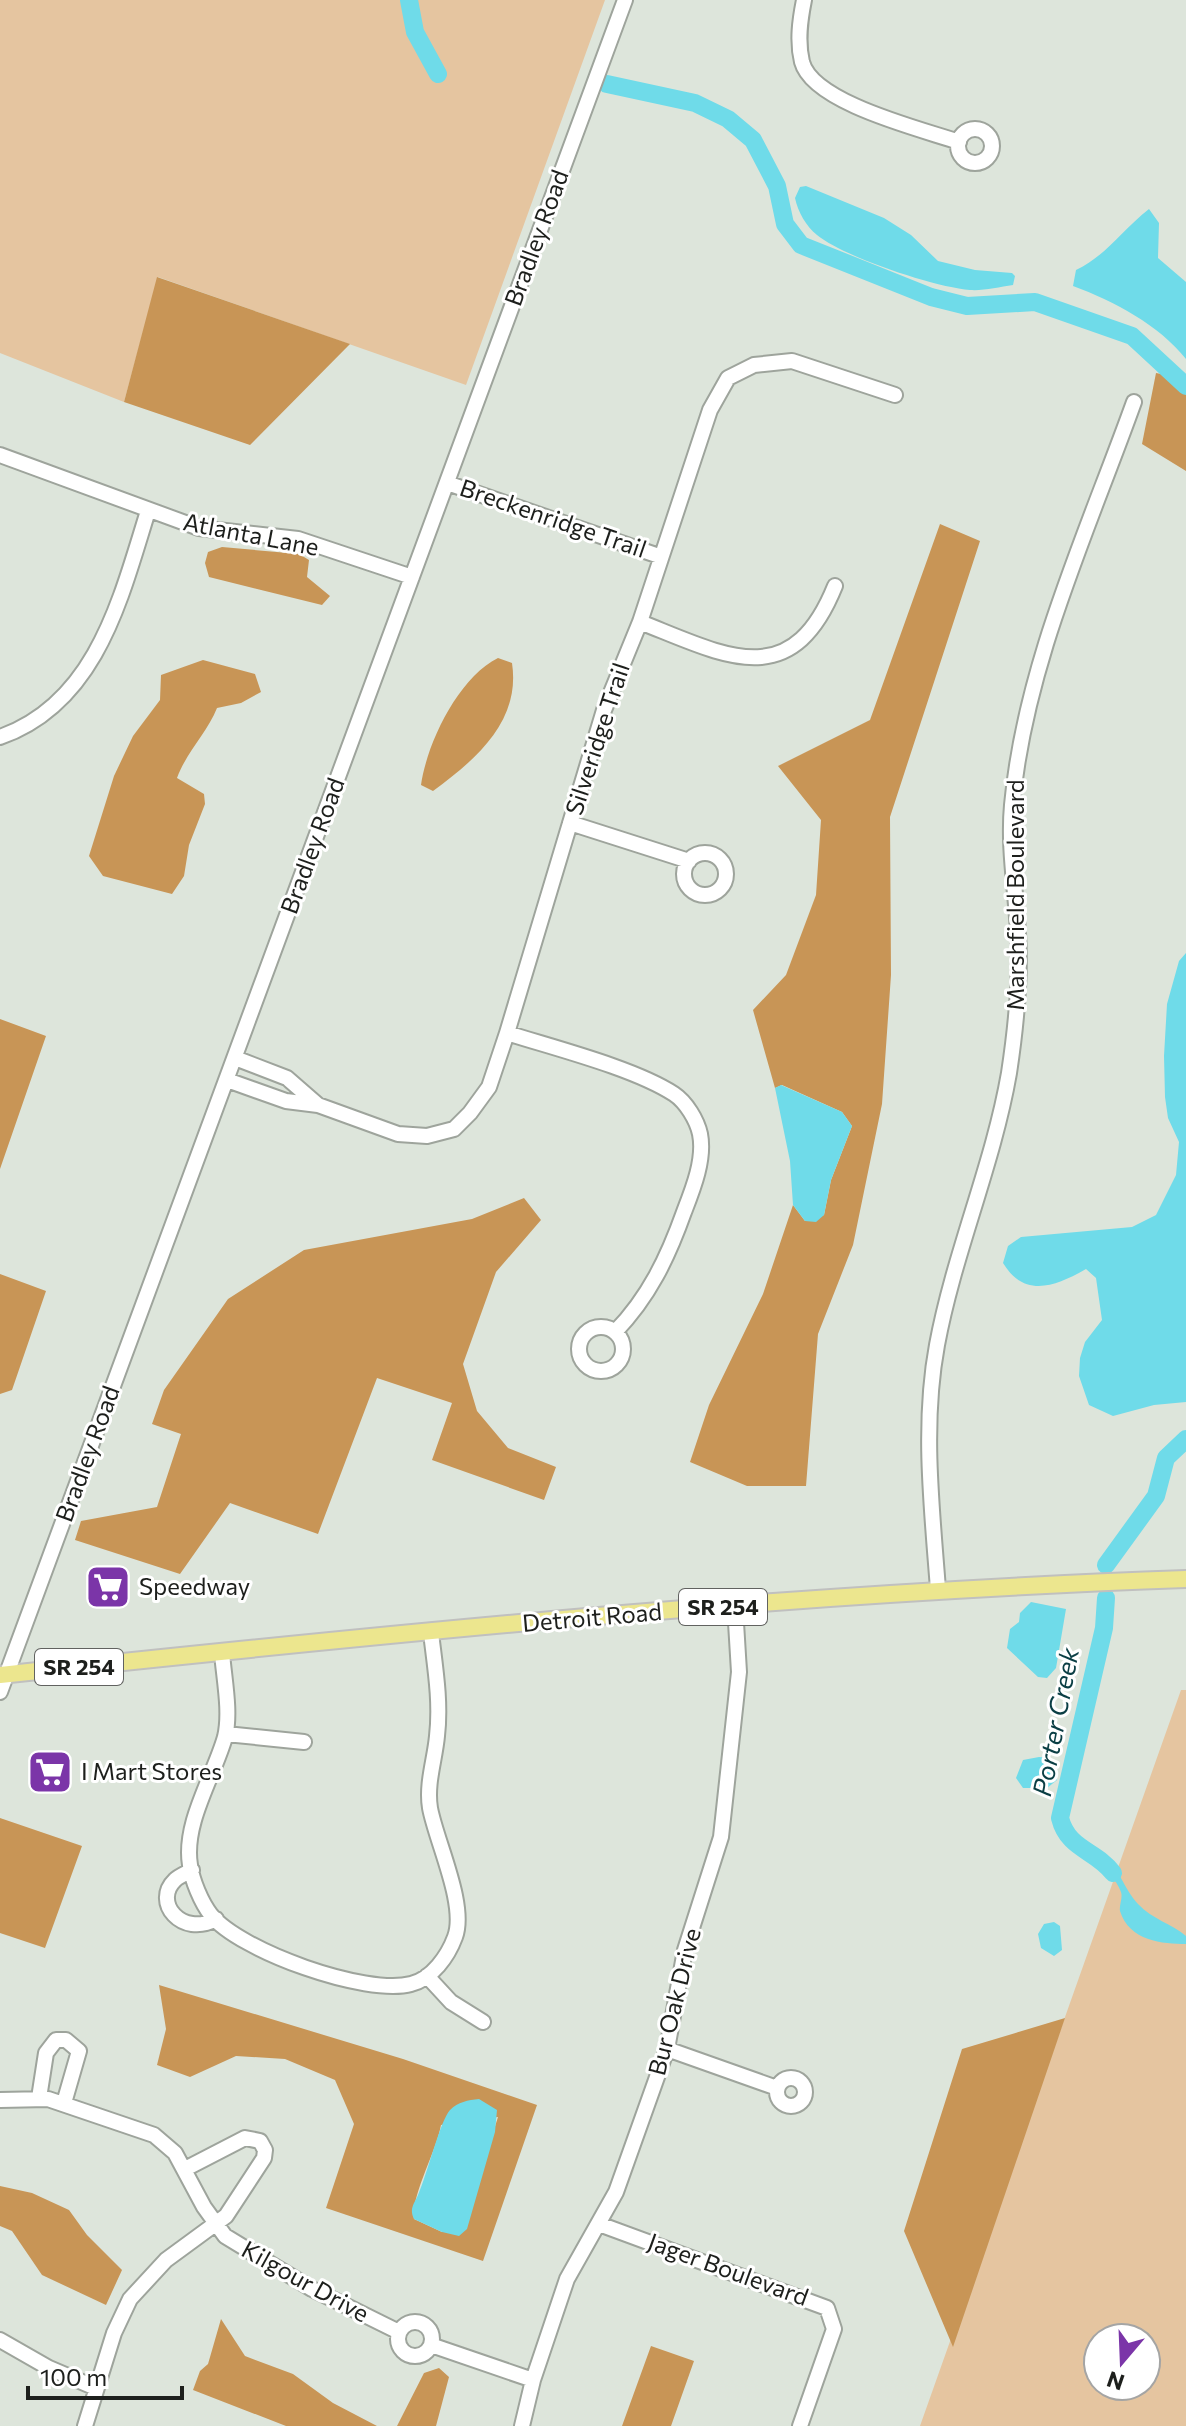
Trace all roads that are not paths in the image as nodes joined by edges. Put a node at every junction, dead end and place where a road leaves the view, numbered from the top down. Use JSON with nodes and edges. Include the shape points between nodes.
{"nodes":[{"id":1,"x":625,"y":0,"type":"edge"},
{"id":2,"x":804,"y":0,"type":"edge"},
{"id":3,"x":959,"y":142,"type":"dead end"},
{"id":4,"x":895,"y":395,"type":"dead end"},
{"id":5,"x":1134,"y":402,"type":"dead end"},
{"id":6,"x":0,"y":455,"type":"edge"},
{"id":7,"x":447,"y":483,"type":"junction"},
{"id":8,"x":148,"y":511,"type":"junction"},
{"id":9,"x":659,"y":556,"type":"junction"},
{"id":10,"x":412,"y":577,"type":"junction"},
{"id":11,"x":835,"y":586,"type":"dead end"},
{"id":12,"x":640,"y":622,"type":"junction"},
{"id":13,"x":0,"y":737,"type":"edge"},
{"id":14,"x":570,"y":823,"type":"junction"},
{"id":15,"x":689,"y":861,"type":"dead end"},
{"id":16,"x":507,"y":1033,"type":"junction"},
{"id":17,"x":235,"y":1058,"type":"junction"},
{"id":18,"x":227,"y":1080,"type":"junction"},
{"id":19,"x":318,"y":1105,"type":"junction"},
{"id":20,"x":615,"y":1332,"type":"dead end"},
{"id":21,"x":1186,"y":1579,"type":"edge"},
{"id":22,"x":938,"y":1589,"type":"junction"},
{"id":23,"x":735,"y":1606,"type":"junction"},
{"id":24,"x":431,"y":1633,"type":"junction"},
{"id":25,"x":222,"y":1653,"type":"junction"},
{"id":26,"x":3,"y":1675,"type":"edge"},
{"id":27,"x":0,"y":1692,"type":"edge"},
{"id":28,"x":226,"y":1734,"type":"junction"},
{"id":29,"x":304,"y":1742,"type":"dead end"},
{"id":30,"x":192,"y":1870,"type":"junction"},
{"id":31,"x":216,"y":1919,"type":"junction"},
{"id":32,"x":427,"y":1976,"type":"junction"},
{"id":33,"x":483,"y":2022,"type":"dead end"},
{"id":34,"x":667,"y":2049,"type":"junction"},
{"id":35,"x":777,"y":2088,"type":"dead end"},
{"id":36,"x":39,"y":2098,"type":"junction"},
{"id":37,"x":0,"y":2100,"type":"edge"},
{"id":38,"x":64,"y":2103,"type":"junction"},
{"id":39,"x":185,"y":2169,"type":"junction"},
{"id":40,"x":599,"y":2224,"type":"junction"},
{"id":41,"x":216,"y":2226,"type":"junction"},
{"id":42,"x":399,"y":2332,"type":"junction"},
{"id":43,"x":0,"y":2340,"type":"edge"},
{"id":44,"x":431,"y":2345,"type":"junction"},
{"id":45,"x":533,"y":2380,"type":"junction"},
{"id":46,"x":96,"y":2388,"type":"junction"},
{"id":47,"x":85,"y":2426,"type":"edge"},
{"id":48,"x":522,"y":2426,"type":"edge"},
{"id":49,"x":800,"y":2426,"type":"edge"}],
"edges":[{"from":1,"to":7,"type":"street","name":"Bradley Road"},
{"from":2,"to":3,"type":"street","via":[[798,26],[802,65],[824,89],[856,106]]},
{"from":4,"to":9,"type":"street","name":"Silveridge Trail","via":[[792,361],[754,365],[728,378],[710,410]]},
{"from":5,"to":22,"type":"street","name":"Marshfield Boulevard","via":[[1035,678],[1018,752],[1011,863],[1019,990],[1009,1074],[936,1347],[930,1461]]},
{"from":6,"to":8,"type":"street","name":"Atlanta Lane"},
{"from":7,"to":9,"type":"street","name":"Breckenridge Trail"},
{"from":7,"to":10,"type":"street","name":"Bradley Road"},
{"from":8,"to":10,"type":"street","name":"Atlanta Lane","via":[[199,528],[298,539]]},
{"from":8,"to":13,"type":"street","via":[[94,659],[61,701]]},
{"from":9,"to":12,"type":"street","name":"Silveridge Trail"},
{"from":10,"to":17,"type":"street","name":"Bradley Road"},
{"from":11,"to":12,"type":"street","via":[[816,626],[795,645],[765,659],[718,652]]},
{"from":12,"to":14,"type":"street","name":"Silveridge Trail","via":[[604,710]]},
{"from":14,"to":15,"type":"street"},
{"from":14,"to":16,"type":"street","name":"Silveridge Trail"},
{"from":16,"to":19,"type":"street","name":"Silveridge Trail","via":[[489,1087],[454,1129],[427,1136],[398,1134]]},
{"from":16,"to":20,"type":"street","via":[[675,1095],[693,1115],[700,1135],[693,1188],[667,1258],[635,1311]]},
{"from":17,"to":18,"type":"street","name":"Bradley Road"},
{"from":17,"to":19,"type":"street","name":"Silveridge Trail","via":[[287,1078]]},
{"from":18,"to":19,"type":"street","name":"Silveridge Trail","via":[[286,1101]]},
{"from":18,"to":26,"type":"street","name":"Bradley Road"},
{"from":21,"to":22,"type":"main road","name":"Detroit Road","number":"SR 254"},
{"from":22,"to":23,"type":"main road","name":"Detroit Road","number":"SR 254"},
{"from":23,"to":24,"type":"main road","name":"Detroit Road","number":"SR 254"},
{"from":23,"to":34,"type":"street","name":"Bur Oak Drive","via":[[739,1672],[721,1837],[685,1950]]},
{"from":24,"to":25,"type":"main road","name":"Detroit Road","number":"SR 254"},
{"from":24,"to":32,"type":"street","via":[[439,1707],[430,1805],[456,1905],[457,1934],[443,1961]]},
{"from":25,"to":26,"type":"main road","name":"Detroit Road","number":"SR 254"},
{"from":25,"to":28,"type":"street"},
{"from":26,"to":27,"type":"street","name":"Bradley Road"},
{"from":28,"to":29,"type":"street"},
{"from":28,"to":30,"type":"street","via":[[193,1830]]},
{"from":30,"to":31,"type":"street"},
{"from":30,"to":31,"type":"street","via":[[175,1880],[167,1897],[170,1905],[185,1925],[203,1926]]},
{"from":31,"to":32,"type":"street","via":[[291,1964],[376,1987],[414,1984]]},
{"from":32,"to":33,"type":"street","via":[[451,2002]]},
{"from":34,"to":35,"type":"street"},
{"from":34,"to":40,"type":"street","name":"Bur Oak Drive","via":[[619,2184]]},
{"from":36,"to":37,"type":"street","name":"Kilgour Drive"},
{"from":36,"to":38,"type":"street","name":"Kilgour Drive"},
{"from":36,"to":38,"type":"street","via":[[48,2048],[56,2040],[66,2040],[79,2051]]},
{"from":38,"to":39,"type":"street","name":"Kilgour Drive","via":[[154,2135]]},
{"from":39,"to":41,"type":"street","name":"Kilgour Drive"},
{"from":39,"to":41,"type":"street","name":"Kilgour Drive","via":[[245,2138],[263,2144],[264,2158]]},
{"from":40,"to":45,"type":"street","name":"Bur Oak Drive","via":[[567,2279]]},
{"from":40,"to":49,"type":"street","name":"Jager Boulevard","via":[[827,2308],[834,2329]]},
{"from":41,"to":42,"type":"street","name":"Kilgour Drive","via":[[299,2282]]},
{"from":41,"to":46,"type":"street","via":[[166,2260],[137,2289],[117,2323]]},
{"from":42,"to":44,"type":"street","name":"Kilgour Drive","via":[[409,2322],[421,2322],[429,2329]]},
{"from":42,"to":44,"type":"street","name":"Kilgour Drive","via":[[398,2345],[406,2354],[418,2356]]},
{"from":43,"to":46,"type":"street"},
{"from":44,"to":45,"type":"street","name":"Kilgour Drive"},
{"from":45,"to":48,"type":"street","name":"Bur Oak Drive"},
{"from":46,"to":47,"type":"street"}]}
